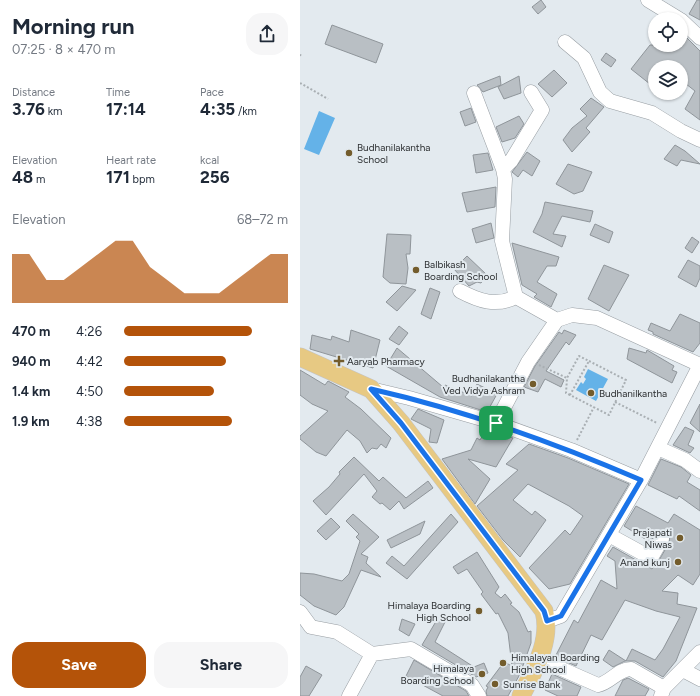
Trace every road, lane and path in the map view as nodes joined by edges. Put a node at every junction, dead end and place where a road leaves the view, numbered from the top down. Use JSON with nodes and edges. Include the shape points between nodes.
{"nodes":[{"id":1,"x":648,"y":0,"type":"edge"},
{"id":2,"x":667,"y":12,"type":"edge"},
{"id":3,"x":688,"y":27,"type":"edge"},
{"id":4,"x":700,"y":38,"type":"edge"},
{"id":5,"x":565,"y":42,"type":"dead end"},
{"id":6,"x":300,"y":83,"type":"edge"},
{"id":7,"x":531,"y":92,"type":"dead end"},
{"id":8,"x":474,"y":93,"type":"dead end"},
{"id":9,"x":328,"y":99,"type":"dead end"},
{"id":10,"x":700,"y":140,"type":"edge"},
{"id":11,"x":503,"y":170,"type":"junction"},
{"id":12,"x":460,"y":291,"type":"dead end"},
{"id":13,"x":516,"y":297,"type":"junction"},
{"id":14,"x":557,"y":320,"type":"junction"},
{"id":15,"x":300,"y":357,"type":"edge"},
{"id":16,"x":529,"y":360,"type":"junction"},
{"id":17,"x":589,"y":361,"type":"junction"},
{"id":18,"x":700,"y":365,"type":"edge"},
{"id":19,"x":567,"y":378,"type":"junction"},
{"id":20,"x":371,"y":389,"type":"junction"},
{"id":21,"x":570,"y":395,"type":"junction"},
{"id":22,"x":615,"y":402,"type":"junction"},
{"id":23,"x":594,"y":407,"type":"junction"},
{"id":24,"x":496,"y":423,"type":"junction"},
{"id":25,"x":668,"y":428,"type":"junction"},
{"id":26,"x":576,"y":442,"type":"dead end"},
{"id":27,"x":658,"y":448,"type":"junction"},
{"id":28,"x":700,"y":471,"type":"edge"},
{"id":29,"x":641,"y":480,"type":"junction"},
{"id":30,"x":609,"y":535,"type":"junction"},
{"id":31,"x":662,"y":539,"type":"dead end"},
{"id":32,"x":300,"y":612,"type":"edge"},
{"id":33,"x":547,"y":621,"type":"junction"},
{"id":34,"x":700,"y":652,"type":"edge"},
{"id":35,"x":372,"y":654,"type":"junction"},
{"id":36,"x":539,"y":659,"type":"junction"},
{"id":37,"x":683,"y":670,"type":"junction"},
{"id":38,"x":700,"y":679,"type":"edge"},
{"id":39,"x":525,"y":688,"type":"edge"},
{"id":40,"x":662,"y":692,"type":"edge"},
{"id":41,"x":349,"y":696,"type":"edge"},
{"id":42,"x":479,"y":696,"type":"edge"}],
"edges":[{"from":1,"to":2,"type":"street"},
{"from":3,"to":4,"type":"street"},
{"from":5,"to":10,"type":"street","via":[[584,58],[600,92],[610,101],[652,113]]},
{"from":6,"to":9,"type":"path"},
{"from":7,"to":11,"type":"street","via":[[542,110]]},
{"from":8,"to":11,"type":"street"},
{"from":11,"to":13,"type":"street","via":[[505,179],[502,241]]},
{"from":12,"to":13,"type":"street","via":[[475,299],[494,303]]},
{"from":13,"to":14,"type":"street"},
{"from":14,"to":16,"type":"street"},
{"from":14,"to":18,"type":"street","via":[[572,315],[597,318]]},
{"from":15,"to":20,"type":"main road"},
{"from":16,"to":19,"type":"path"},
{"from":16,"to":24,"type":"street"},
{"from":17,"to":19,"type":"path","via":[[579,356]]},
{"from":17,"to":21,"type":"path"},
{"from":17,"to":22,"type":"path","via":[[626,380]]},
{"from":18,"to":25,"type":"street"},
{"from":19,"to":21,"type":"path","via":[[566,393]]},
{"from":20,"to":24,"type":"street"},
{"from":20,"to":33,"type":"main road","via":[[401,423],[544,611]]},
{"from":21,"to":23,"type":"path"},
{"from":22,"to":23,"type":"path","via":[[609,415]]},
{"from":22,"to":25,"type":"path"},
{"from":23,"to":26,"type":"path"},
{"from":24,"to":29,"type":"street","via":[[572,450]]},
{"from":25,"to":27,"type":"street"},
{"from":27,"to":28,"type":"street","via":[[685,460]]},
{"from":27,"to":29,"type":"street"},
{"from":29,"to":30,"type":"street"},
{"from":30,"to":31,"type":"street","via":[[651,558]]},
{"from":30,"to":33,"type":"street","via":[[561,616]]},
{"from":32,"to":35,"type":"street","via":[[311,627],[337,632]]},
{"from":33,"to":36,"type":"main road","via":[[546,639]]},
{"from":34,"to":37,"type":"street"},
{"from":35,"to":41,"type":"street"},
{"from":35,"to":42,"type":"street","via":[[411,649],[472,685]]},
{"from":36,"to":39,"type":"main road"},
{"from":36,"to":40,"type":"street","via":[[598,685],[607,682],[625,669],[631,669]]},
{"from":37,"to":38,"type":"street"},
{"from":37,"to":40,"type":"street"}]}
